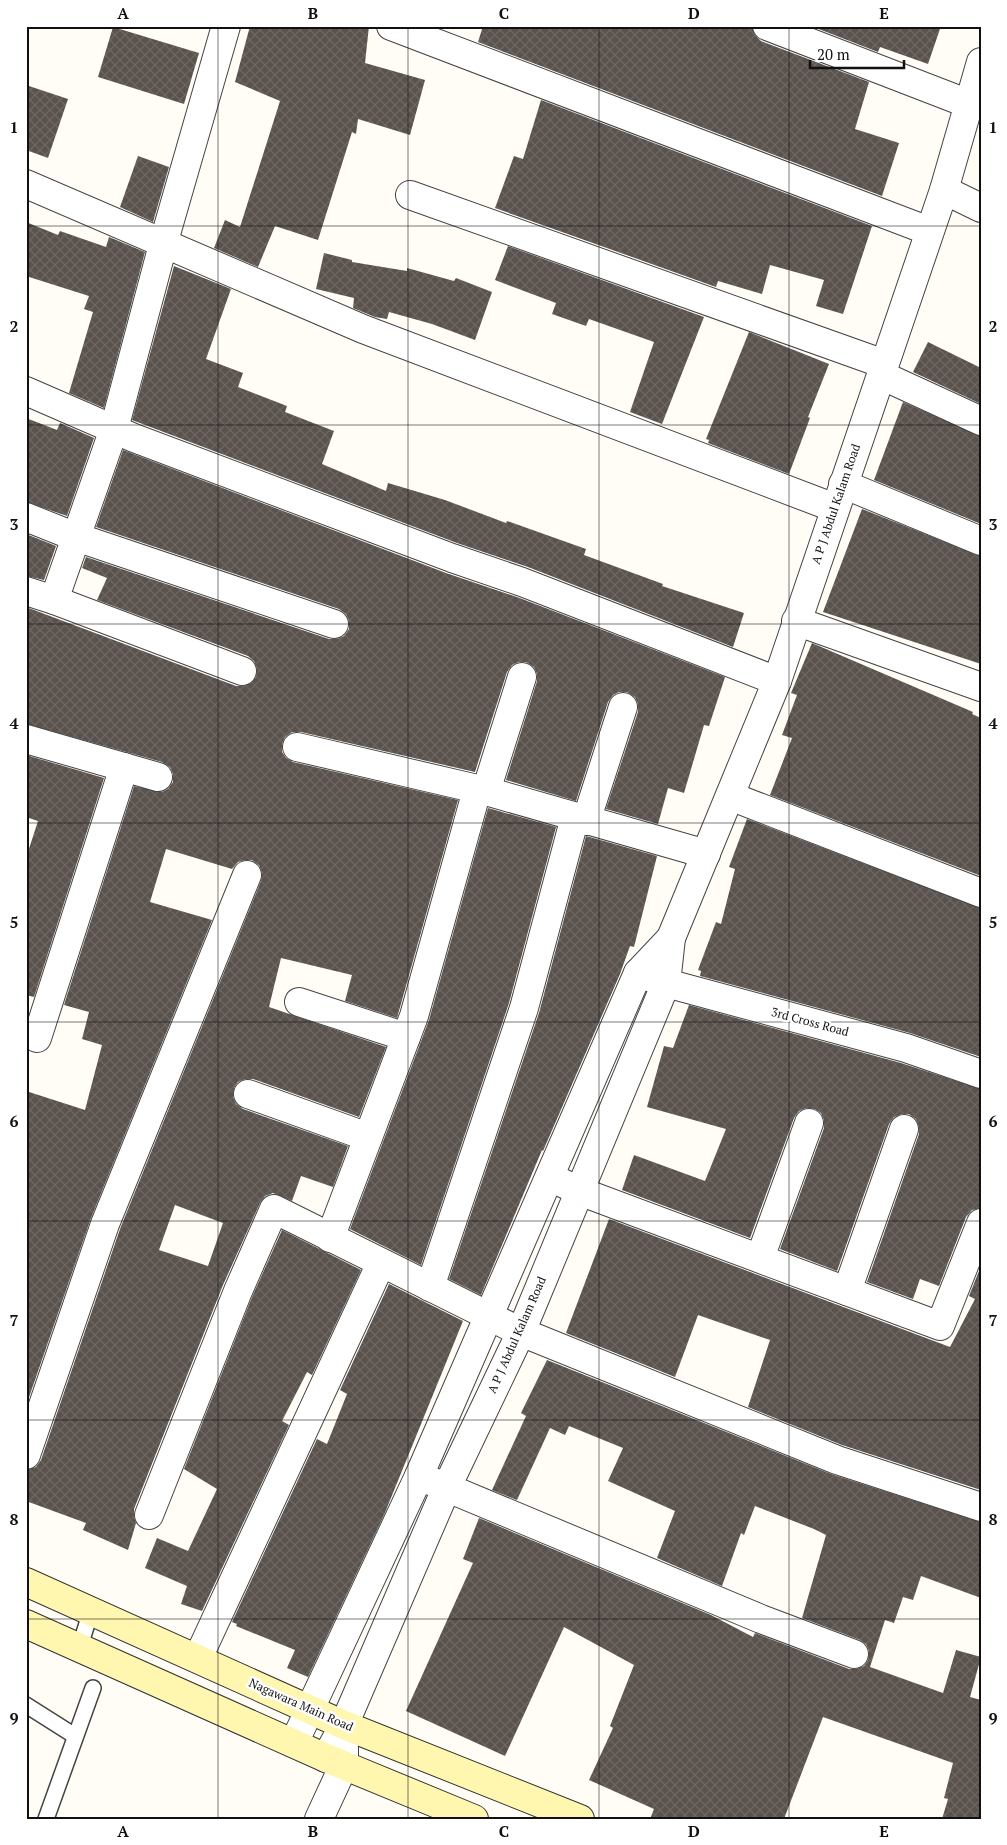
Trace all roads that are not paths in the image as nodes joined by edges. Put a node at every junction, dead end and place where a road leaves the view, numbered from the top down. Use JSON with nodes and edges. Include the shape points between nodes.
{"nodes":[{"id":1,"x":226,"y":26,"type":"edge"},
{"id":2,"x":391,"y":26,"type":"edge"},
{"id":3,"x":767,"y":26,"type":"edge"},
{"id":4,"x":981,"y":62,"type":"edge"},
{"id":5,"x":969,"y":104,"type":"junction"},
{"id":6,"x":26,"y":184,"type":"edge"},
{"id":7,"x":944,"y":190,"type":"junction"},
{"id":8,"x":410,"y":195,"type":"dead end"},
{"id":9,"x":981,"y":208,"type":"edge"},
{"id":10,"x":929,"y":232,"type":"junction"},
{"id":11,"x":164,"y":242,"type":"junction"},
{"id":12,"x":882,"y":370,"type":"junction"},
{"id":13,"x":26,"y":391,"type":"edge"},
{"id":14,"x":981,"y":421,"type":"edge"},
{"id":15,"x":114,"y":429,"type":"junction"},
{"id":16,"x":839,"y":496,"type":"junction"},
{"id":17,"x":26,"y":517,"type":"edge"},
{"id":18,"x":76,"y":537,"type":"junction"},
{"id":19,"x":981,"y":541,"type":"edge"},
{"id":20,"x":26,"y":590,"type":"edge"},
{"id":21,"x":54,"y":600,"type":"junction"},
{"id":22,"x":796,"y":621,"type":"junction"},
{"id":23,"x":334,"y":624,"type":"dead end"},
{"id":24,"x":242,"y":670,"type":"dead end"},
{"id":25,"x":522,"y":678,"type":"dead end"},
{"id":26,"x":777,"y":681,"type":"junction"},
{"id":27,"x":981,"y":687,"type":"edge"},
{"id":28,"x":623,"y":707,"type":"dead end"},
{"id":29,"x":26,"y":739,"type":"edge"},
{"id":30,"x":297,"y":747,"type":"dead end"},
{"id":31,"x":124,"y":767,"type":"junction"},
{"id":32,"x":158,"y":777,"type":"dead end"},
{"id":33,"x":482,"y":790,"type":"junction"},
{"id":34,"x":730,"y":796,"type":"junction"},
{"id":35,"x":580,"y":819,"type":"junction"},
{"id":36,"x":706,"y":854,"type":"junction"},
{"id":37,"x":247,"y":875,"type":"dead end"},
{"id":38,"x":981,"y":893,"type":"edge"},
{"id":39,"x":671,"y":938,"type":"junction"},
{"id":40,"x":638,"y":973,"type":"junction"},
{"id":41,"x":666,"y":983,"type":"junction"},
{"id":42,"x":299,"y":1002,"type":"dead end"},
{"id":43,"x":406,"y":1037,"type":"junction"},
{"id":44,"x":37,"y":1038,"type":"dead end"},
{"id":45,"x":981,"y":1074,"type":"edge"},
{"id":46,"x":248,"y":1094,"type":"dead end"},
{"id":47,"x":809,"y":1123,"type":"dead end"},
{"id":48,"x":904,"y":1129,"type":"dead end"},
{"id":49,"x":368,"y":1137,"type":"junction"},
{"id":50,"x":550,"y":1177,"type":"junction"},
{"id":51,"x":579,"y":1191,"type":"junction"},
{"id":52,"x":981,"y":1223,"type":"edge"},
{"id":53,"x":330,"y":1238,"type":"junction"},
{"id":54,"x":760,"y":1258,"type":"junction"},
{"id":55,"x":381,"y":1263,"type":"junction"},
{"id":56,"x":430,"y":1287,"type":"junction"},
{"id":57,"x":847,"y":1291,"type":"junction"},
{"id":58,"x":489,"y":1316,"type":"junction"},
{"id":59,"x":520,"y":1332,"type":"junction"},
{"id":60,"x":26,"y":1455,"type":"edge"},
{"id":61,"x":419,"y":1476,"type":"junction"},
{"id":62,"x":446,"y":1489,"type":"junction"},
{"id":63,"x":981,"y":1507,"type":"edge"},
{"id":64,"x":149,"y":1515,"type":"dead end"},
{"id":65,"x":26,"y":1582,"type":"edge"},
{"id":66,"x":91,"y":1611,"type":"junction"},
{"id":67,"x":26,"y":1624,"type":"edge"},
{"id":68,"x":79,"y":1648,"type":"junction"},
{"id":69,"x":854,"y":1654,"type":"dead end"},
{"id":70,"x":198,"y":1658,"type":"junction"},
{"id":71,"x":93,"y":1688,"type":"dead end"},
{"id":72,"x":26,"y":1705,"type":"edge"},
{"id":73,"x":310,"y":1709,"type":"junction"},
{"id":74,"x":344,"y":1725,"type":"junction"},
{"id":75,"x":75,"y":1736,"type":"junction"},
{"id":76,"x":294,"y":1743,"type":"junction"},
{"id":77,"x":335,"y":1762,"type":"junction"},
{"id":78,"x":46,"y":1819,"type":"edge"},
{"id":79,"x":319,"y":1819,"type":"edge"},
{"id":80,"x":474,"y":1819,"type":"edge"},
{"id":81,"x":580,"y":1819,"type":"edge"}],
"edges":[{"from":1,"to":11,"type":"street"},
{"from":2,"to":10,"type":"street"},
{"from":3,"to":5,"type":"street"},
{"from":4,"to":5,"type":"street","name":"A P J Abdul Kalam Road"},
{"from":5,"to":7,"type":"street","name":"A P J Abdul Kalam Road"},
{"from":6,"to":11,"type":"street"},
{"from":7,"to":9,"type":"street"},
{"from":7,"to":10,"type":"street","name":"A P J Abdul Kalam Road"},
{"from":8,"to":12,"type":"street"},
{"from":10,"to":12,"type":"street","name":"A P J Abdul Kalam Road"},
{"from":11,"to":15,"type":"street"},
{"from":11,"to":16,"type":"street","via":[[363,329]]},
{"from":12,"to":14,"type":"street"},
{"from":12,"to":16,"type":"street","name":"A P J Abdul Kalam Road"},
{"from":13,"to":15,"type":"street"},
{"from":15,"to":18,"type":"street"},
{"from":15,"to":26,"type":"street"},
{"from":16,"to":19,"type":"street"},
{"from":16,"to":22,"type":"street","name":"A P J Abdul Kalam Road"},
{"from":17,"to":18,"type":"street"},
{"from":18,"to":21,"type":"street"},
{"from":18,"to":23,"type":"street"},
{"from":20,"to":21,"type":"street"},
{"from":21,"to":24,"type":"street"},
{"from":22,"to":26,"type":"street","name":"A P J Abdul Kalam Road"},
{"from":22,"to":27,"type":"street"},
{"from":25,"to":33,"type":"street"},
{"from":26,"to":34,"type":"street","name":"A P J Abdul Kalam Road"},
{"from":28,"to":35,"type":"street"},
{"from":29,"to":31,"type":"street"},
{"from":30,"to":33,"type":"street"},
{"from":31,"to":32,"type":"street"},
{"from":31,"to":44,"type":"street"},
{"from":33,"to":35,"type":"street"},
{"from":33,"to":43,"type":"street"},
{"from":34,"to":36,"type":"street","name":"A P J Abdul Kalam Road"},
{"from":34,"to":38,"type":"street"},
{"from":35,"to":36,"type":"street"},
{"from":35,"to":56,"type":"street","via":[[524,1008]]},
{"from":36,"to":39,"type":"street","name":"A P J Abdul Kalam Road"},
{"from":37,"to":60,"type":"street","via":[[105,1224]]},
{"from":39,"to":40,"type":"street","name":"A P J Abdul Kalam Road"},
{"from":39,"to":41,"type":"street","name":"A P J Abdul Kalam Road"},
{"from":40,"to":41,"type":"street","name":"3rd Cross Road"},
{"from":40,"to":50,"type":"street","name":"A P J Abdul Kalam Road"},
{"from":41,"to":45,"type":"street","name":"3rd Cross Road","via":[[906,1048]]},
{"from":41,"to":51,"type":"street","name":"A P J Abdul Kalam Road"},
{"from":42,"to":43,"type":"street"},
{"from":43,"to":49,"type":"street"},
{"from":46,"to":49,"type":"street"},
{"from":47,"to":54,"type":"street"},
{"from":48,"to":57,"type":"street"},
{"from":49,"to":53,"type":"street"},
{"from":50,"to":51,"type":"street"},
{"from":50,"to":58,"type":"street","name":"A P J Abdul Kalam Road"},
{"from":51,"to":54,"type":"street"},
{"from":51,"to":59,"type":"street","name":"A P J Abdul Kalam Road"},
{"from":52,"to":57,"type":"street","via":[[940,1326]]},
{"from":53,"to":55,"type":"street"},
{"from":53,"to":64,"type":"street","via":[[274,1209]]},
{"from":54,"to":57,"type":"street"},
{"from":55,"to":56,"type":"street"},
{"from":55,"to":70,"type":"street"},
{"from":56,"to":58,"type":"street"},
{"from":58,"to":59,"type":"street"},
{"from":58,"to":61,"type":"street","name":"A P J Abdul Kalam Road"},
{"from":59,"to":62,"type":"street","name":"A P J Abdul Kalam Road"},
{"from":59,"to":63,"type":"street","via":[[837,1460]]},
{"from":61,"to":62,"type":"street"},
{"from":61,"to":73,"type":"street","name":"A P J Abdul Kalam Road"},
{"from":62,"to":69,"type":"street","via":[[760,1619]]},
{"from":62,"to":74,"type":"street","name":"A P J Abdul Kalam Road"},
{"from":65,"to":66,"type":"main road","name":"Nagawara Main Road"},
{"from":66,"to":68,"type":"lane"},
{"from":66,"to":70,"type":"main road","name":"Nagawara Main Road"},
{"from":67,"to":68,"type":"main road"},
{"from":68,"to":76,"type":"main road"},
{"from":70,"to":73,"type":"main road","name":"Nagawara Main Road"},
{"from":71,"to":75,"type":"lane"},
{"from":72,"to":75,"type":"lane"},
{"from":73,"to":74,"type":"main road","name":"Nagawara Main Road"},
{"from":73,"to":76,"type":"street","name":"A P J Abdul Kalam Road"},
{"from":74,"to":77,"type":"street"},
{"from":74,"to":81,"type":"main road","name":"Nagawara Main Road"},
{"from":75,"to":78,"type":"lane"},
{"from":76,"to":77,"type":"main road"},
{"from":77,"to":79,"type":"street"},
{"from":77,"to":80,"type":"main road"}]}
